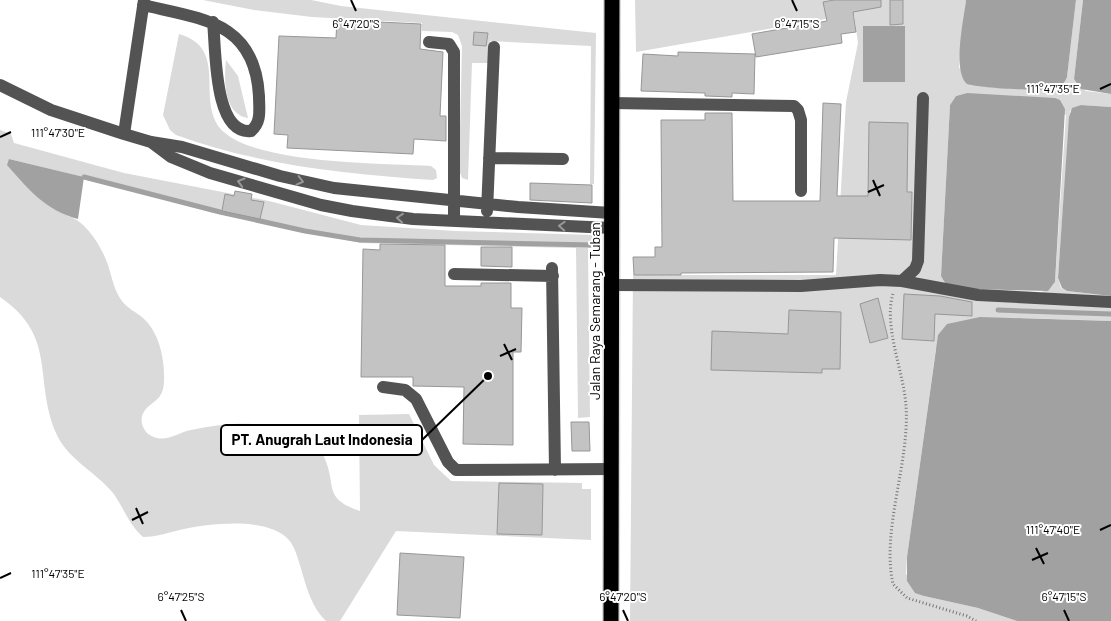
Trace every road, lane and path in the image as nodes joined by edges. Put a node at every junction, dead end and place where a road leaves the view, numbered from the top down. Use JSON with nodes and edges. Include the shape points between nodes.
{"nodes":[{"id":1,"x":612,"y":0,"type":"edge"},
{"id":2,"x":144,"y":3,"type":"edge"},
{"id":3,"x":213,"y":22,"type":"junction"},
{"id":4,"x":428,"y":42,"type":"dead end"},
{"id":5,"x":494,"y":46,"type":"dead end"},
{"id":6,"x":0,"y":86,"type":"edge"},
{"id":7,"x":923,"y":98,"type":"dead end"},
{"id":8,"x":611,"y":103,"type":"junction"},
{"id":9,"x":124,"y":134,"type":"junction"},
{"id":10,"x":151,"y":142,"type":"junction"},
{"id":11,"x":489,"y":158,"type":"junction"},
{"id":12,"x":563,"y":159,"type":"dead end"},
{"id":13,"x":801,"y":191,"type":"dead end"},
{"id":14,"x":454,"y":200,"type":"junction"},
{"id":15,"x":487,"y":204,"type":"junction"},
{"id":16,"x":611,"y":212,"type":"junction"},
{"id":17,"x":454,"y":220,"type":"junction"},
{"id":18,"x":487,"y":222,"type":"junction"},
{"id":19,"x":611,"y":228,"type":"junction"},
{"id":20,"x":454,"y":274,"type":"dead end"},
{"id":21,"x":902,"y":281,"type":"junction"},
{"id":22,"x":610,"y":285,"type":"junction"},
{"id":23,"x":1111,"y":302,"type":"edge"},
{"id":24,"x":383,"y":387,"type":"dead end"},
{"id":25,"x":612,"y":469,"type":"junction"},
{"id":26,"x":556,"y":470,"type":"junction"},
{"id":27,"x":612,"y":621,"type":"edge"},
{"id":28,"x":976,"y":621,"type":"edge"}],
"edges":[{"from":1,"to":8,"type":"highway","name":"Jalan Raya Semarang - Tuban"},
{"from":2,"to":3,"type":"lane"},
{"from":2,"to":9,"type":"lane"},
{"from":3,"to":3,"type":"lane","via":[[233,34],[252,57],[260,117],[251,131],[240,130],[224,113]]},
{"from":4,"to":14,"type":"lane","via":[[449,44],[454,52]]},
{"from":5,"to":11,"type":"lane"},
{"from":6,"to":9,"type":"lane","via":[[51,110]]},
{"from":7,"to":21,"type":"lane","via":[[918,261],[915,270]]},
{"from":8,"to":13,"type":"lane","via":[[794,106],[801,120]]},
{"from":8,"to":16,"type":"highway","name":"Jalan Raya Semarang - Tuban"},
{"from":9,"to":10,"type":"lane"},
{"from":10,"to":14,"type":"lane","one_way":true,"via":[[182,147],[315,185]]},
{"from":17,"to":10,"type":"lane","one_way":true,"via":[[384,216],[321,205],[187,165]]},
{"from":11,"to":12,"type":"lane"},
{"from":11,"to":15,"type":"lane"},
{"from":14,"to":15,"type":"lane"},
{"from":14,"to":17,"type":"lane"},
{"from":15,"to":16,"type":"lane"},
{"from":15,"to":18,"type":"lane"},
{"from":16,"to":19,"type":"highway","name":"Jalan Raya Semarang - Tuban"},
{"from":17,"to":18,"type":"lane"},
{"from":19,"to":18,"type":"lane","one_way":true},
{"from":19,"to":22,"type":"highway","name":"Jalan Raya Semarang - Tuban"},
{"from":20,"to":26,"type":"lane","via":[[552,272]]},
{"from":21,"to":22,"type":"lane","via":[[736,287]]},
{"from":21,"to":23,"type":"lane","via":[[978,295]]},
{"from":21,"to":28,"type":"path","via":[[892,296],[891,310],[907,408],[891,553],[893,584],[907,598]]},
{"from":22,"to":25,"type":"highway","name":"Jalan Raya Semarang - Tuban"},
{"from":24,"to":26,"type":"lane","via":[[405,390],[416,399],[448,462],[456,470]]},
{"from":25,"to":26,"type":"lane"},
{"from":25,"to":27,"type":"highway","name":"Jalan Raya Semarang - Tuban"}]}
